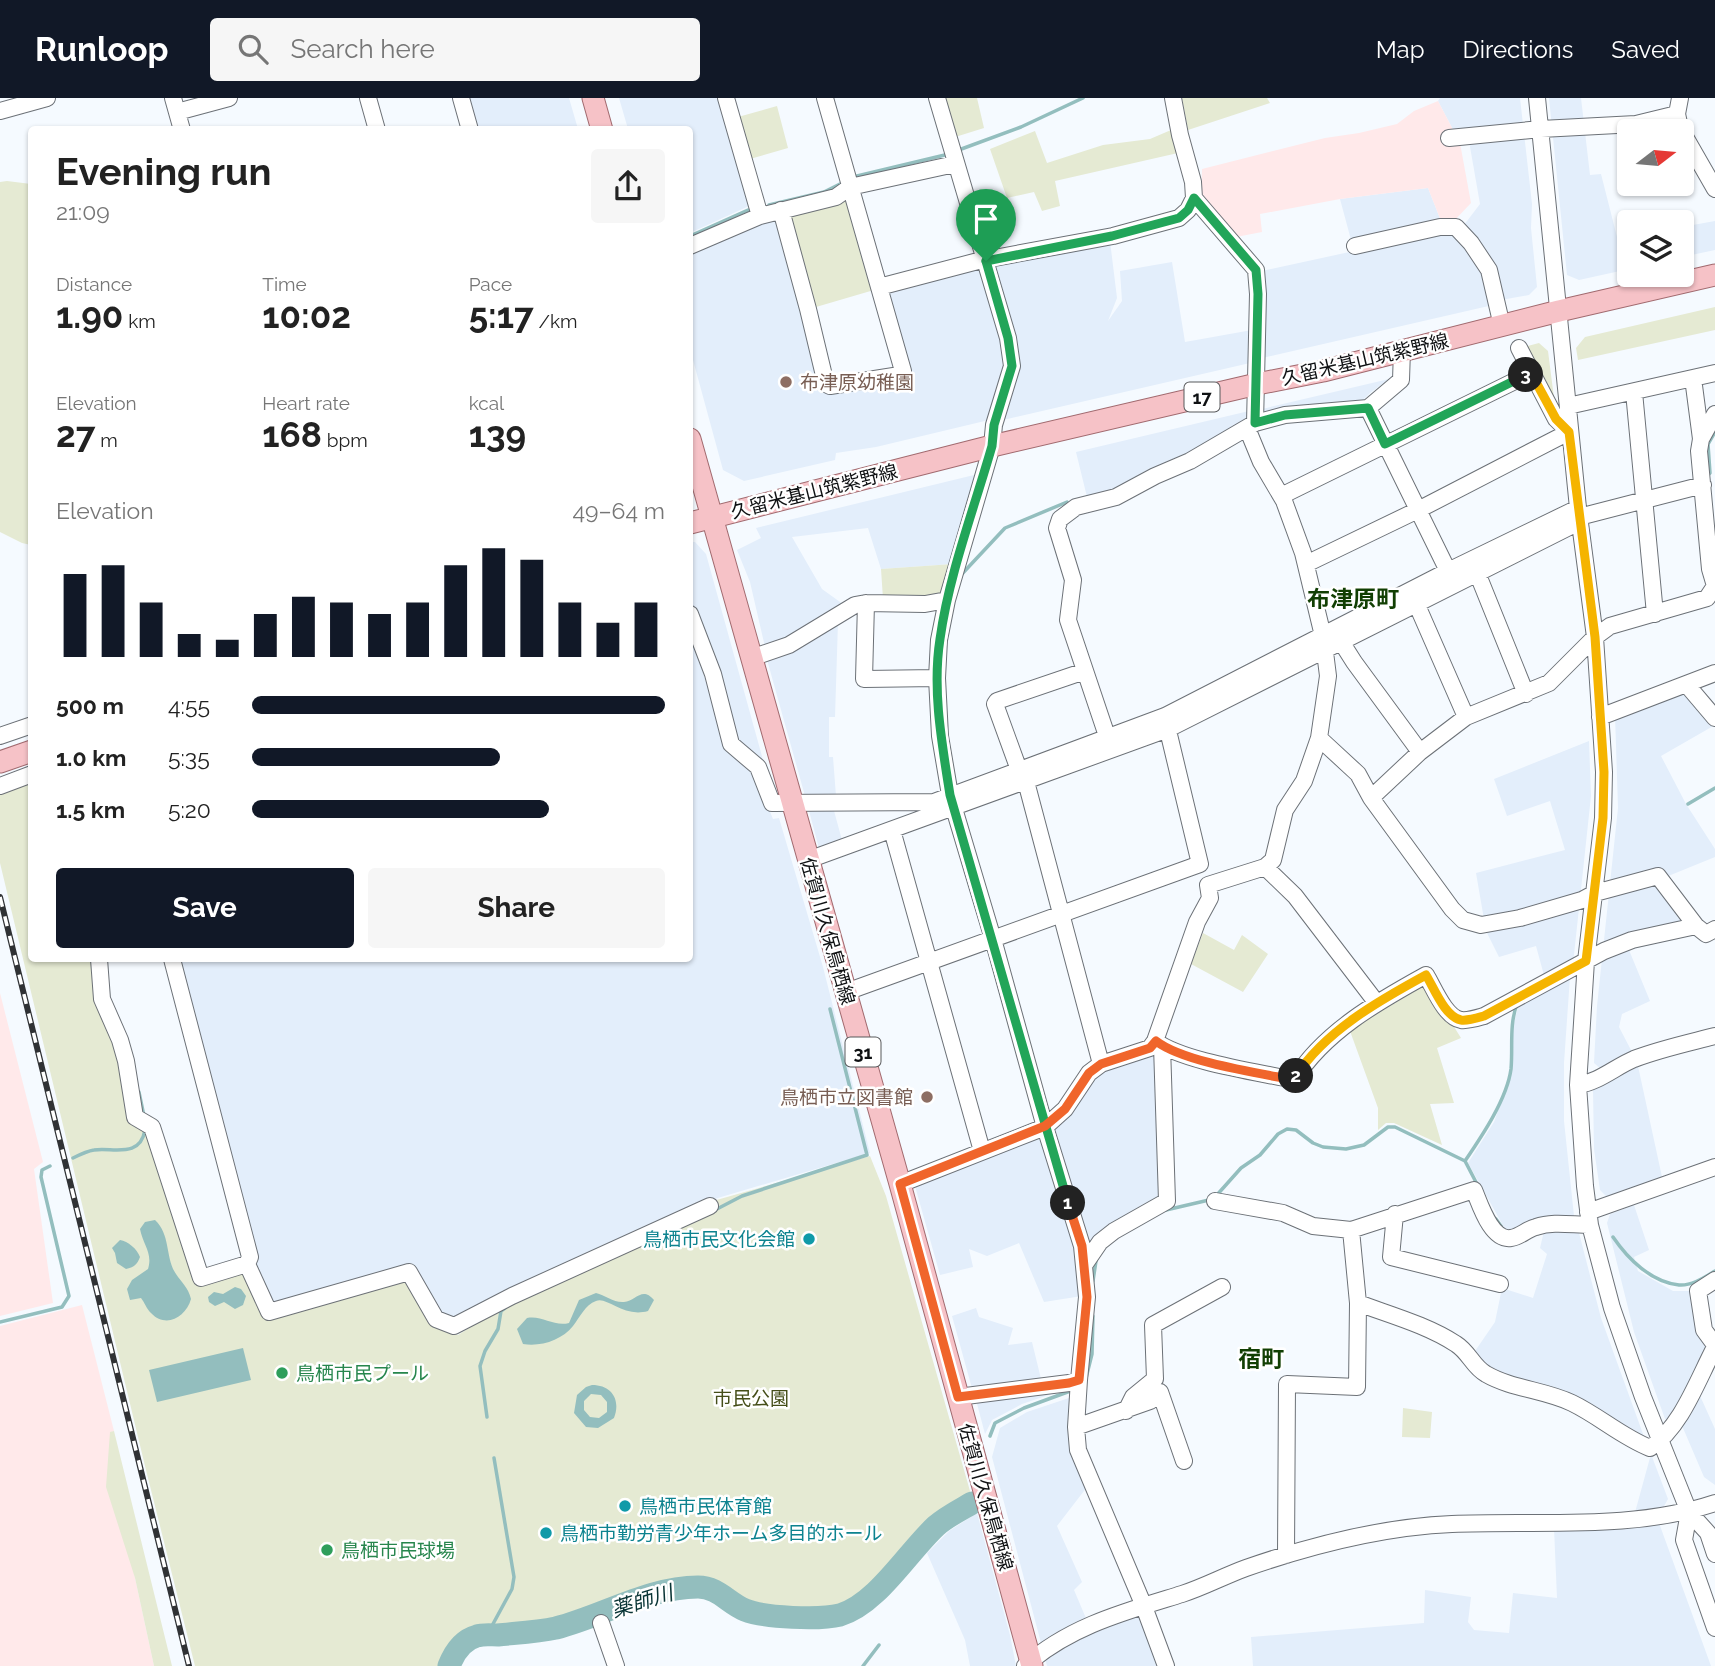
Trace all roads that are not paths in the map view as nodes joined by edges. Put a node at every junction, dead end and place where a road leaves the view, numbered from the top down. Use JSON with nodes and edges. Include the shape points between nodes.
{"nodes":[{"id":1,"x":47,"y":98,"type":"edge"},
{"id":2,"x":229,"y":98,"type":"edge"},
{"id":3,"x":368,"y":98,"type":"edge"},
{"id":4,"x":461,"y":98,"type":"edge"},
{"id":5,"x":593,"y":98,"type":"edge"},
{"id":6,"x":726,"y":98,"type":"edge"},
{"id":7,"x":825,"y":98,"type":"edge"},
{"id":8,"x":937,"y":98,"type":"edge"},
{"id":9,"x":1172,"y":98,"type":"edge"},
{"id":10,"x":1537,"y":98,"type":"edge"},
{"id":11,"x":175,"y":105,"type":"edge"},
{"id":12,"x":1679,"y":106,"type":"edge"},
{"id":13,"x":0,"y":111,"type":"edge"},
{"id":14,"x":181,"y":126,"type":"edge"},
{"id":15,"x":376,"y":126,"type":"edge"},
{"id":16,"x":469,"y":126,"type":"edge"},
{"id":17,"x":601,"y":126,"type":"edge"},
{"id":18,"x":1541,"y":129,"type":"junction"},
{"id":19,"x":1449,"y":138,"type":"dead end"},
{"id":20,"x":953,"y":155,"type":"junction"},
{"id":21,"x":850,"y":187,"type":"junction"},
{"id":22,"x":1715,"y":189,"type":"edge"},
{"id":23,"x":1194,"y":198,"type":"junction"},
{"id":24,"x":781,"y":210,"type":"junction"},
{"id":25,"x":760,"y":216,"type":"junction"},
{"id":26,"x":693,"y":245,"type":"edge"},
{"id":27,"x":1355,"y":246,"type":"dead end"},
{"id":28,"x":986,"y":261,"type":"junction"},
{"id":29,"x":1715,"y":275,"type":"edge"},
{"id":30,"x":879,"y":287,"type":"junction"},
{"id":31,"x":1559,"y":311,"type":"junction"},
{"id":32,"x":1502,"y":326,"type":"junction"},
{"id":33,"x":1519,"y":348,"type":"dead end"},
{"id":34,"x":1402,"y":350,"type":"junction"},
{"id":35,"x":1531,"y":373,"type":"junction"},
{"id":36,"x":1715,"y":373,"type":"edge"},
{"id":37,"x":1693,"y":377,"type":"junction"},
{"id":38,"x":1257,"y":383,"type":"junction"},
{"id":39,"x":1634,"y":392,"type":"junction"},
{"id":40,"x":1568,"y":406,"type":"junction"},
{"id":41,"x":1368,"y":408,"type":"junction"},
{"id":42,"x":1715,"y":414,"type":"edge"},
{"id":43,"x":1251,"y":426,"type":"junction"},
{"id":44,"x":1569,"y":432,"type":"junction"},
{"id":45,"x":1701,"y":439,"type":"junction"},
{"id":46,"x":1385,"y":444,"type":"junction"},
{"id":47,"x":992,"y":446,"type":"junction"},
{"id":48,"x":693,"y":450,"type":"edge"},
{"id":49,"x":1703,"y":485,"type":"junction"},
{"id":50,"x":1282,"y":496,"type":"junction"},
{"id":51,"x":1644,"y":500,"type":"junction"},
{"id":52,"x":1418,"y":510,"type":"junction"},
{"id":53,"x":712,"y":516,"type":"junction"},
{"id":54,"x":1579,"y":516,"type":"junction"},
{"id":55,"x":693,"y":522,"type":"edge"},
{"id":56,"x":1306,"y":564,"type":"junction"},
{"id":57,"x":1474,"y":566,"type":"junction"},
{"id":58,"x":1712,"y":568,"type":"edge"},
{"id":59,"x":1448,"y":571,"type":"junction"},
{"id":60,"x":1715,"y":586,"type":"edge"},
{"id":61,"x":1414,"y":597,"type":"junction"},
{"id":62,"x":947,"y":600,"type":"junction"},
{"id":63,"x":866,"y":603,"type":"junction"},
{"id":64,"x":1655,"y":614,"type":"junction"},
{"id":65,"x":693,"y":622,"type":"edge"},
{"id":66,"x":1595,"y":637,"type":"junction"},
{"id":67,"x":1331,"y":639,"type":"junction"},
{"id":68,"x":751,"y":658,"type":"junction"},
{"id":69,"x":1085,"y":671,"type":"junction"},
{"id":70,"x":1715,"y":673,"type":"edge"},
{"id":71,"x":937,"y":678,"type":"junction"},
{"id":72,"x":1687,"y":685,"type":"junction"},
{"id":73,"x":1526,"y":694,"type":"junction"},
{"id":74,"x":1466,"y":717,"type":"junction"},
{"id":75,"x":1600,"y":717,"type":"junction"},
{"id":76,"x":1715,"y":718,"type":"edge"},
{"id":77,"x":1166,"y":722,"type":"junction"},
{"id":78,"x":28,"y":726,"type":"edge"},
{"id":79,"x":0,"y":736,"type":"edge"},
{"id":80,"x":1319,"y":738,"type":"junction"},
{"id":81,"x":1109,"y":744,"type":"junction"},
{"id":82,"x":28,"y":752,"type":"edge"},
{"id":83,"x":1420,"y":752,"type":"junction"},
{"id":84,"x":0,"y":762,"type":"edge"},
{"id":85,"x":1022,"y":773,"type":"junction"},
{"id":86,"x":28,"y":776,"type":"edge"},
{"id":87,"x":0,"y":786,"type":"edge"},
{"id":88,"x":1371,"y":798,"type":"junction"},
{"id":89,"x":792,"y":801,"type":"junction"},
{"id":90,"x":953,"y":801,"type":"junction"},
{"id":91,"x":892,"y":830,"type":"junction"},
{"id":92,"x":808,"y":860,"type":"junction"},
{"id":93,"x":1200,"y":864,"type":"junction"},
{"id":94,"x":1265,"y":867,"type":"junction"},
{"id":95,"x":1208,"y":885,"type":"junction"},
{"id":96,"x":1595,"y":893,"type":"junction"},
{"id":97,"x":1063,"y":914,"type":"junction"},
{"id":98,"x":1696,"y":926,"type":"junction"},
{"id":99,"x":1715,"y":929,"type":"edge"},
{"id":100,"x":993,"y":939,"type":"junction"},
{"id":101,"x":1586,"y":961,"type":"junction"},
{"id":102,"x":99,"y":962,"type":"edge"},
{"id":103,"x":173,"y":962,"type":"edge"},
{"id":104,"x":928,"y":962,"type":"junction"},
{"id":105,"x":846,"y":992,"type":"junction"},
{"id":106,"x":1376,"y":1003,"type":"junction"},
{"id":107,"x":1715,"y":1036,"type":"edge"},
{"id":108,"x":1159,"y":1044,"type":"junction"},
{"id":109,"x":1101,"y":1064,"type":"junction"},
{"id":110,"x":1578,"y":1085,"type":"junction"},
{"id":111,"x":1045,"y":1126,"type":"junction"},
{"id":112,"x":982,"y":1152,"type":"junction"},
{"id":113,"x":1715,"y":1167,"type":"edge"},
{"id":114,"x":900,"y":1184,"type":"junction"},
{"id":115,"x":1214,"y":1200,"type":"dead end"},
{"id":116,"x":710,"y":1206,"type":"dead end"},
{"id":117,"x":1395,"y":1214,"type":"junction"},
{"id":118,"x":1589,"y":1218,"type":"junction"},
{"id":119,"x":1351,"y":1230,"type":"junction"},
{"id":120,"x":247,"y":1264,"type":"junction"},
{"id":121,"x":1085,"y":1264,"type":"junction"},
{"id":122,"x":1715,"y":1280,"type":"edge"},
{"id":123,"x":1500,"y":1284,"type":"dead end"},
{"id":124,"x":1222,"y":1287,"type":"dead end"},
{"id":125,"x":1358,"y":1303,"type":"junction"},
{"id":126,"x":1715,"y":1346,"type":"edge"},
{"id":127,"x":1079,"y":1380,"type":"junction"},
{"id":128,"x":958,"y":1397,"type":"junction"},
{"id":129,"x":1126,"y":1411,"type":"junction"},
{"id":130,"x":1076,"y":1427,"type":"junction"},
{"id":131,"x":1662,"y":1440,"type":"junction"},
{"id":132,"x":1184,"y":1461,"type":"dead end"},
{"id":133,"x":1715,"y":1503,"type":"edge"},
{"id":134,"x":1689,"y":1512,"type":"junction"},
{"id":135,"x":1715,"y":1553,"type":"edge"},
{"id":136,"x":1286,"y":1555,"type":"junction"},
{"id":137,"x":1143,"y":1604,"type":"junction"},
{"id":138,"x":601,"y":1623,"type":"dead end"},
{"id":139,"x":1715,"y":1628,"type":"edge"},
{"id":140,"x":1030,"y":1664,"type":"edge"},
{"id":141,"x":616,"y":1666,"type":"edge"},
{"id":142,"x":1166,"y":1666,"type":"edge"}],
"edges":[{"from":1,"to":13,"type":"street"},
{"from":2,"to":11,"type":"street"},
{"from":3,"to":15,"type":"street"},
{"from":4,"to":16,"type":"street"},
{"from":5,"to":17,"type":"main road"},
{"from":6,"to":25,"type":"street"},
{"from":7,"to":21,"type":"street"},
{"from":8,"to":20,"type":"street"},
{"from":9,"to":23,"type":"street"},
{"from":10,"to":18,"type":"street"},
{"from":11,"to":14,"type":"street"},
{"from":12,"to":18,"type":"street","via":[[1636,124]]},
{"from":12,"to":22,"type":"street","via":[[1687,142]]},
{"from":18,"to":19,"type":"street"},
{"from":18,"to":31,"type":"street"},
{"from":20,"to":21,"type":"street"},
{"from":20,"to":28,"type":"street"},
{"from":21,"to":24,"type":"street","via":[[836,197]]},
{"from":21,"to":30,"type":"street"},
{"from":23,"to":28,"type":"street","via":[[1179,218]]},
{"from":23,"to":38,"type":"street","via":[[1256,270]]},
{"from":24,"to":25,"type":"street"},
{"from":24,"to":30,"type":"street","via":[[826,384],[903,370]]},
{"from":25,"to":26,"type":"street"},
{"from":27,"to":32,"type":"street","via":[[1456,227],[1489,270]]},
{"from":28,"to":30,"type":"street"},
{"from":28,"to":47,"type":"street","via":[[1012,366]]},
{"from":29,"to":31,"type":"main road","name":"久留米基山筑紫野線","number":"17"},
{"from":31,"to":32,"type":"main road","name":"久留米基山筑紫野線","number":"17"},
{"from":31,"to":40,"type":"street"},
{"from":32,"to":34,"type":"main road","name":"久留米基山筑紫野線","number":"17"},
{"from":33,"to":35,"type":"street"},
{"from":34,"to":38,"type":"main road","name":"久留米基山筑紫野線","number":"17"},
{"from":34,"to":41,"type":"street","via":[[1401,380]]},
{"from":35,"to":44,"type":"street","via":[[1556,419]]},
{"from":35,"to":46,"type":"street"},
{"from":36,"to":37,"type":"street"},
{"from":37,"to":39,"type":"street"},
{"from":37,"to":45,"type":"street"},
{"from":38,"to":43,"type":"street"},
{"from":38,"to":47,"type":"main road","name":"久留米基山筑紫野線","number":"17"},
{"from":39,"to":40,"type":"street"},
{"from":39,"to":51,"type":"street"},
{"from":40,"to":44,"type":"street"},
{"from":41,"to":43,"type":"street","via":[[1285,415]]},
{"from":41,"to":46,"type":"street"},
{"from":42,"to":45,"type":"street"},
{"from":43,"to":50,"type":"street","via":[[1261,462]]},
{"from":43,"to":69,"type":"street","via":[[1190,461],[1116,497],[1076,507],[1060,519],[1057,528],[1073,580],[1068,620]]},
{"from":44,"to":52,"type":"street"},
{"from":44,"to":54,"type":"street"},
{"from":45,"to":49,"type":"street"},
{"from":46,"to":50,"type":"street"},
{"from":46,"to":52,"type":"street"},
{"from":47,"to":53,"type":"main road","name":"久留米基山筑紫野線","number":"17"},
{"from":47,"to":62,"type":"street"},
{"from":48,"to":53,"type":"main road","name":"佐賀川久保鳥栖線","number":"31"},
{"from":49,"to":51,"type":"street"},
{"from":49,"to":58,"type":"street"},
{"from":50,"to":56,"type":"street"},
{"from":51,"to":54,"type":"street"},
{"from":51,"to":64,"type":"street"},
{"from":52,"to":56,"type":"street"},
{"from":52,"to":59,"type":"street"},
{"from":53,"to":55,"type":"main road","name":"久留米基山筑紫野線","number":"17"},
{"from":53,"to":68,"type":"main road","name":"佐賀川久保鳥栖線","number":"31"},
{"from":54,"to":57,"type":"street"},
{"from":54,"to":66,"type":"street"},
{"from":56,"to":67,"type":"street"},
{"from":57,"to":59,"type":"street"},
{"from":57,"to":61,"type":"street"},
{"from":57,"to":73,"type":"street"},
{"from":58,"to":60,"type":"street"},
{"from":59,"to":61,"type":"street"},
{"from":60,"to":64,"type":"street","via":[[1707,598]]},
{"from":61,"to":67,"type":"street"},
{"from":61,"to":74,"type":"street"},
{"from":62,"to":63,"type":"street"},
{"from":62,"to":71,"type":"street"},
{"from":63,"to":68,"type":"street","via":[[855,605],[789,645]]},
{"from":63,"to":71,"type":"street","via":[[864,679]]},
{"from":64,"to":66,"type":"street","via":[[1610,626]]},
{"from":65,"to":89,"type":"street","via":[[713,674],[730,744],[758,767],[772,803]]},
{"from":66,"to":73,"type":"street","via":[[1549,683]]},
{"from":66,"to":75,"type":"street"},
{"from":67,"to":77,"type":"street"},
{"from":67,"to":80,"type":"street"},
{"from":67,"to":83,"type":"street","via":[[1354,662]]},
{"from":68,"to":89,"type":"main road","name":"佐賀川久保鳥栖線","number":"31"},
{"from":69,"to":81,"type":"street"},
{"from":69,"to":85,"type":"street","via":[[995,704]]},
{"from":70,"to":72,"type":"street"},
{"from":71,"to":90,"type":"street","via":[[940,736]]},
{"from":72,"to":75,"type":"street"},
{"from":72,"to":76,"type":"street"},
{"from":73,"to":74,"type":"street"},
{"from":74,"to":83,"type":"street"},
{"from":75,"to":96,"type":"street","via":[[1603,818]]},
{"from":77,"to":81,"type":"street"},
{"from":77,"to":93,"type":"street"},
{"from":78,"to":79,"type":"street"},
{"from":80,"to":88,"type":"street","via":[[1358,774]]},
{"from":80,"to":94,"type":"street","via":[[1304,781],[1285,810],[1273,860]]},
{"from":81,"to":85,"type":"street"},
{"from":82,"to":84,"type":"main road"},
{"from":83,"to":88,"type":"street"},
{"from":85,"to":90,"type":"street"},
{"from":85,"to":97,"type":"street"},
{"from":86,"to":87,"type":"street"},
{"from":88,"to":96,"type":"street","via":[[1463,920],[1481,925],[1520,918]]},
{"from":89,"to":90,"type":"street"},
{"from":89,"to":92,"type":"main road","name":"佐賀川久保鳥栖線","number":"31"},
{"from":90,"to":91,"type":"street"},
{"from":90,"to":100,"type":"street"},
{"from":91,"to":92,"type":"street"},
{"from":91,"to":104,"type":"street"},
{"from":92,"to":105,"type":"main road","name":"佐賀川久保鳥栖線","number":"31"},
{"from":93,"to":95,"type":"street"},
{"from":93,"to":97,"type":"street"},
{"from":94,"to":95,"type":"street"},
{"from":94,"to":106,"type":"street","via":[[1295,896]]},
{"from":95,"to":108,"type":"street","via":[[1210,898],[1197,922]]},
{"from":96,"to":98,"type":"street","via":[[1658,876]]},
{"from":96,"to":101,"type":"street"},
{"from":97,"to":100,"type":"street"},
{"from":97,"to":109,"type":"street"},
{"from":98,"to":99,"type":"street","via":[[1706,934]]},
{"from":98,"to":101,"type":"street","via":[[1632,940]]},
{"from":100,"to":104,"type":"street"},
{"from":100,"to":111,"type":"street"},
{"from":101,"to":106,"type":"street","via":[[1484,1016],[1468,1020],[1450,1014],[1426,975]]},
{"from":101,"to":110,"type":"street"},
{"from":102,"to":120,"type":"street","via":[[102,999],[126,1061],[135,1117],[152,1127],[201,1278]]},
{"from":103,"to":120,"type":"street","via":[[250,1257]]},
{"from":104,"to":105,"type":"street"},
{"from":104,"to":112,"type":"street"},
{"from":105,"to":114,"type":"main road","name":"佐賀川久保鳥栖線","number":"31"},
{"from":106,"to":108,"type":"street","via":[[1306,1061],[1294,1080],[1209,1062]]},
{"from":107,"to":110,"type":"street","via":[[1650,1053]]},
{"from":108,"to":109,"type":"street"},
{"from":108,"to":121,"type":"street","via":[[1167,1201],[1114,1231]]},
{"from":109,"to":111,"type":"street"},
{"from":110,"to":118,"type":"street"},
{"from":111,"to":112,"type":"street"},
{"from":111,"to":121,"type":"street"},
{"from":112,"to":114,"type":"street"},
{"from":113,"to":118,"type":"street"},
{"from":114,"to":128,"type":"main road","name":"佐賀川久保鳥栖線","number":"31"},
{"from":115,"to":119,"type":"street","via":[[1283,1213],[1313,1226]]},
{"from":116,"to":120,"type":"street","via":[[454,1326],[436,1318],[409,1272],[269,1312]]},
{"from":117,"to":118,"type":"street","via":[[1474,1190],[1503,1238]]},
{"from":117,"to":119,"type":"street"},
{"from":117,"to":123,"type":"street","via":[[1391,1257]]},
{"from":118,"to":131,"type":"street","via":[[1612,1308]]},
{"from":119,"to":125,"type":"street"},
{"from":121,"to":127,"type":"street","via":[[1087,1297]]},
{"from":122,"to":126,"type":"street","via":[[1698,1291],[1704,1330]]},
{"from":124,"to":129,"type":"street","via":[[1153,1325],[1155,1379],[1133,1397]]},
{"from":125,"to":131,"type":"street","via":[[1450,1340],[1482,1372],[1498,1381],[1570,1402],[1636,1443],[1650,1448]]},
{"from":125,"to":136,"type":"street","via":[[1357,1387],[1287,1384]]},
{"from":126,"to":131,"type":"street"},
{"from":127,"to":128,"type":"street"},
{"from":127,"to":130,"type":"street"},
{"from":128,"to":140,"type":"main road","name":"佐賀川久保鳥栖線","number":"31"},
{"from":129,"to":130,"type":"street"},
{"from":129,"to":132,"type":"street","via":[[1160,1392]]},
{"from":130,"to":137,"type":"street","via":[[1078,1450]]},
{"from":131,"to":134,"type":"street"},
{"from":133,"to":134,"type":"street"},
{"from":134,"to":135,"type":"street","via":[[1708,1533]]},
{"from":134,"to":136,"type":"street","via":[[1607,1522],[1450,1524],[1351,1537]]},
{"from":134,"to":139,"type":"street","via":[[1684,1539]]},
{"from":136,"to":137,"type":"street"},
{"from":137,"to":140,"type":"street","via":[[1079,1630],[1038,1653]]},
{"from":137,"to":142,"type":"street"},
{"from":138,"to":141,"type":"street"}]}
